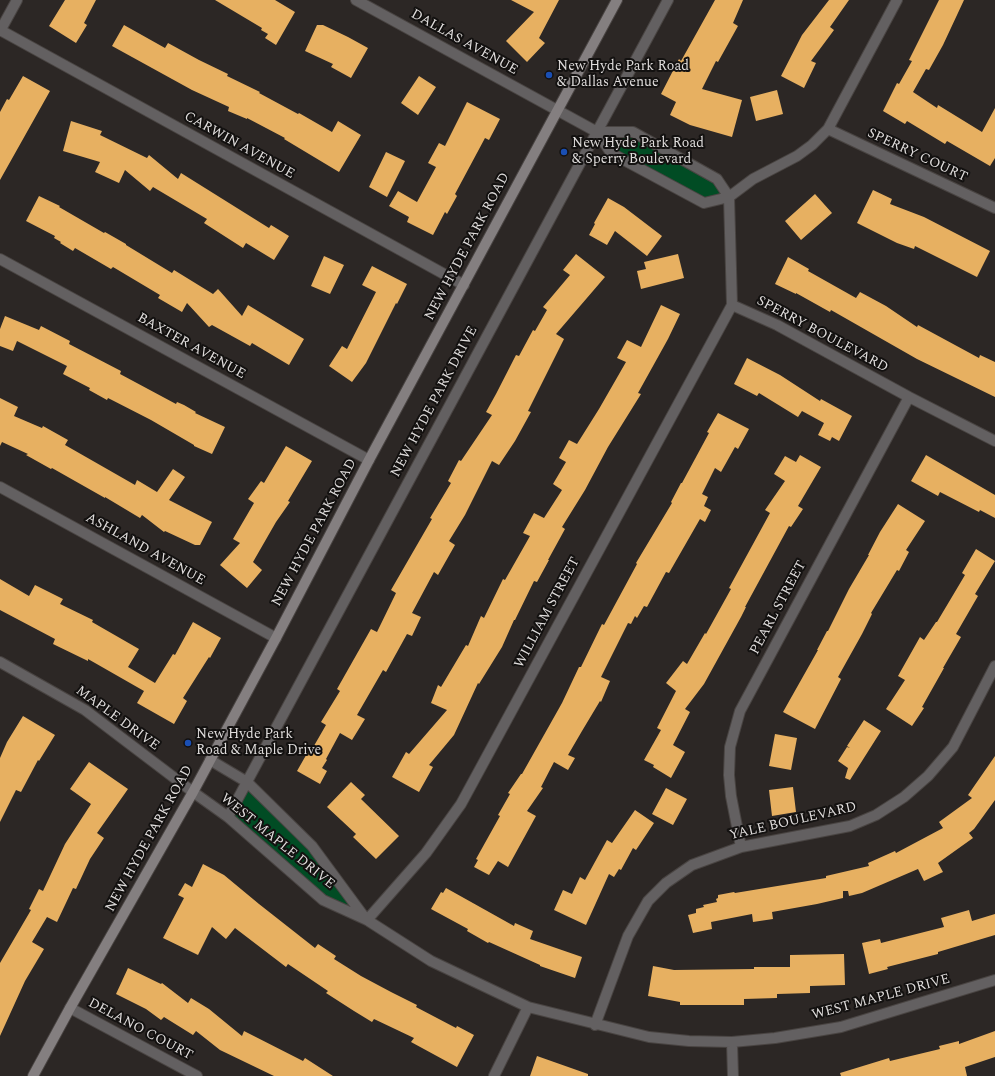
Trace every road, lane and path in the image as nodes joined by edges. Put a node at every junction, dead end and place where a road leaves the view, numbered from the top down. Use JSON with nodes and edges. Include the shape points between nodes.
{"nodes":[{"id":1,"x":17,"y":0,"type":"edge"},
{"id":2,"x":356,"y":0,"type":"edge"},
{"id":3,"x":617,"y":0,"type":"edge"},
{"id":4,"x":668,"y":0,"type":"edge"},
{"id":5,"x":897,"y":0,"type":"edge"},
{"id":6,"x":0,"y":31,"type":"edge"},
{"id":7,"x":558,"y":111,"type":"junction"},
{"id":8,"x":828,"y":129,"type":"junction"},
{"id":9,"x":597,"y":132,"type":"junction"},
{"id":10,"x":729,"y":197,"type":"junction"},
{"id":11,"x":995,"y":208,"type":"edge"},
{"id":12,"x":0,"y":259,"type":"edge"},
{"id":13,"x":464,"y":285,"type":"junction"},
{"id":14,"x":732,"y":305,"type":"junction"},
{"id":15,"x":909,"y":397,"type":"junction"},
{"id":16,"x":995,"y":440,"type":"edge"},
{"id":17,"x":369,"y":460,"type":"junction"},
{"id":18,"x":0,"y":487,"type":"edge"},
{"id":19,"x":276,"y":638,"type":"junction"},
{"id":20,"x":0,"y":662,"type":"edge"},
{"id":21,"x":995,"y":666,"type":"edge"},
{"id":22,"x":210,"y":760,"type":"junction"},
{"id":23,"x":247,"y":782,"type":"junction"},
{"id":24,"x":193,"y":792,"type":"junction"},
{"id":25,"x":228,"y":817,"type":"junction"},
{"id":26,"x":741,"y":847,"type":"junction"},
{"id":27,"x":367,"y":920,"type":"junction"},
{"id":28,"x":995,"y":980,"type":"edge"},
{"id":29,"x":528,"y":1007,"type":"junction"},
{"id":30,"x":70,"y":1008,"type":"junction"},
{"id":31,"x":595,"y":1025,"type":"junction"},
{"id":32,"x":732,"y":1042,"type":"junction"},
{"id":33,"x":33,"y":1076,"type":"edge"},
{"id":34,"x":197,"y":1076,"type":"edge"},
{"id":35,"x":494,"y":1076,"type":"edge"},
{"id":36,"x":733,"y":1076,"type":"edge"}],
"edges":[{"from":1,"to":6,"type":"street"},
{"from":2,"to":7,"type":"street","name":"DALLAS AVENUE"},
{"from":3,"to":7,"type":"main road","name":"NEW HYDE PARK ROAD"},
{"from":4,"to":9,"type":"street","name":"NEW HYDE PARK DRIVE"},
{"from":5,"to":8,"type":"street"},
{"from":6,"to":13,"type":"street","name":"CARWIN AVENUE"},
{"from":7,"to":9,"type":"street"},
{"from":7,"to":13,"type":"main road","name":"NEW HYDE PARK ROAD"},
{"from":8,"to":10,"type":"street","via":[[796,156],[753,179]]},
{"from":8,"to":11,"type":"street","name":"SPERRY COURT"},
{"from":9,"to":10,"type":"street","via":[[633,132],[717,179]]},
{"from":9,"to":10,"type":"street","via":[[611,153],[704,203]]},
{"from":9,"to":23,"type":"street","name":"NEW HYDE PARK DRIVE"},
{"from":10,"to":14,"type":"street"},
{"from":12,"to":17,"type":"street","name":"BAXTER AVENUE"},
{"from":13,"to":17,"type":"main road","name":"NEW HYDE PARK ROAD"},
{"from":14,"to":15,"type":"street","name":"SPERRY BOULEVARD","via":[[777,325]]},
{"from":14,"to":27,"type":"street","name":"WILLIAM STREET","via":[[461,804],[426,853]]},
{"from":15,"to":16,"type":"street","name":"SPERRY BOULEVARD"},
{"from":15,"to":26,"type":"street","name":"PEARL STREET","via":[[740,711],[730,747],[729,775]]},
{"from":17,"to":19,"type":"main road","name":"NEW HYDE PARK ROAD"},
{"from":18,"to":19,"type":"street","name":"ASHLAND AVENUE"},
{"from":19,"to":22,"type":"main road","name":"NEW HYDE PARK ROAD"},
{"from":20,"to":24,"type":"street","name":"MAPLE DRIVE","via":[[86,710]]},
{"from":21,"to":26,"type":"street","name":"YALE BOULEVARD","via":[[953,747],[928,776],[904,797],[876,815],[850,826]]},
{"from":22,"to":23,"type":"street","name":"WEST MAPLE DRIVE"},
{"from":22,"to":24,"type":"main road","name":"NEW HYDE PARK ROAD"},
{"from":23,"to":25,"type":"street","name":"NEW HYDE PARK DRIVE"},
{"from":23,"to":27,"type":"street","name":"WEST MAPLE DRIVE","via":[[312,846]]},
{"from":24,"to":25,"type":"street","name":"WEST MAPLE DRIVE"},
{"from":24,"to":30,"type":"main road","name":"NEW HYDE PARK ROAD"},
{"from":25,"to":27,"type":"street","name":"WEST MAPLE DRIVE","via":[[324,900]]},
{"from":26,"to":31,"type":"street","name":"YALE BOULEVARD","via":[[692,864],[666,883],[648,901],[628,936]]},
{"from":27,"to":29,"type":"street","name":"WEST MAPLE DRIVE","via":[[431,961]]},
{"from":28,"to":32,"type":"street","name":"WEST MAPLE DRIVE","via":[[841,1027]]},
{"from":29,"to":31,"type":"street","name":"WEST MAPLE DRIVE"},
{"from":29,"to":35,"type":"street"},
{"from":30,"to":33,"type":"main road","name":"NEW HYDE PARK ROAD"},
{"from":30,"to":34,"type":"street","name":"DELANO COURT"},
{"from":31,"to":32,"type":"street","name":"WEST MAPLE DRIVE","via":[[650,1037]]},
{"from":32,"to":36,"type":"street"}]}
